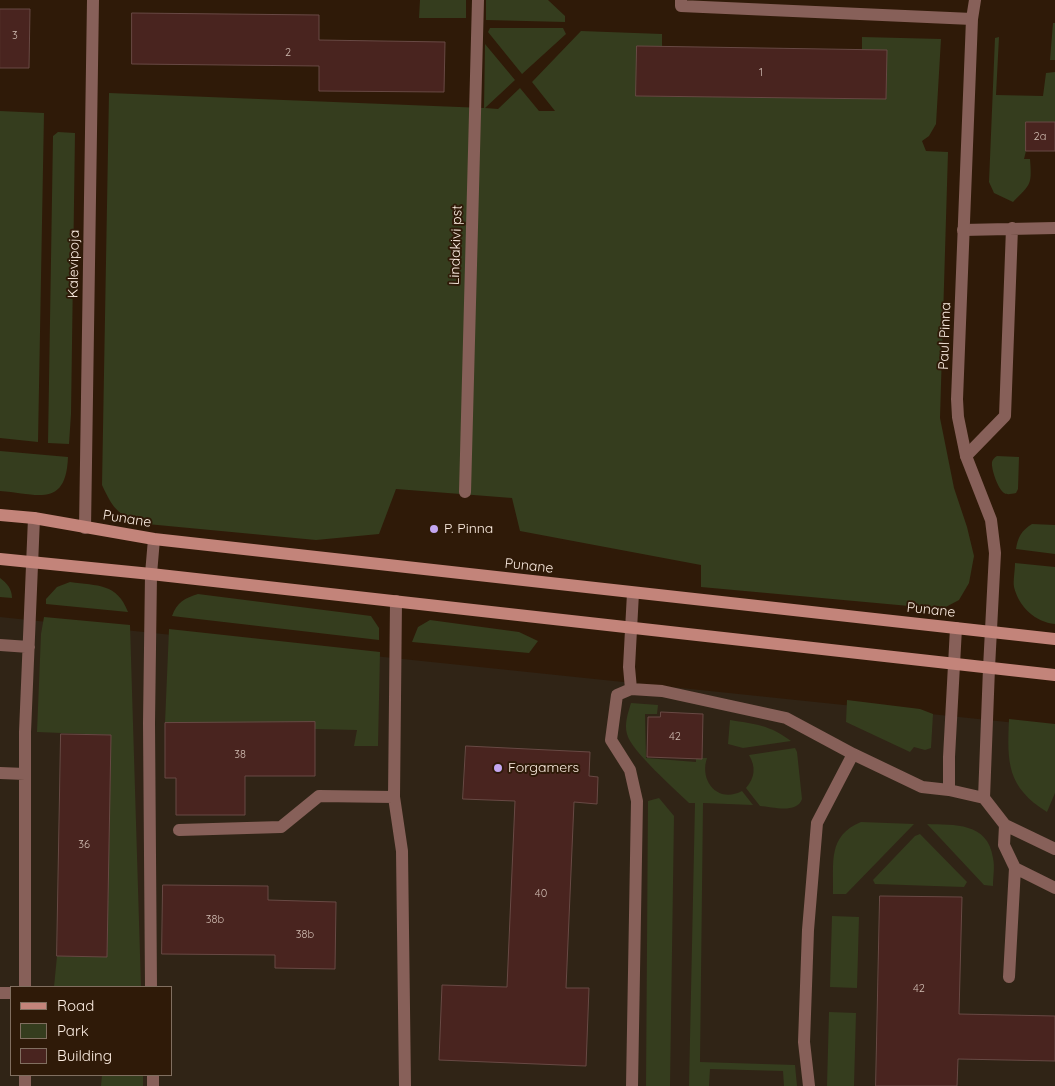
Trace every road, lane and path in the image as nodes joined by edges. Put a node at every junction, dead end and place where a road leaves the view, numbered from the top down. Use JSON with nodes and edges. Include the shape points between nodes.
{"nodes":[{"id":1,"x":93,"y":0,"type":"edge"},
{"id":2,"x":478,"y":0,"type":"edge"},
{"id":3,"x":681,"y":0,"type":"edge"},
{"id":4,"x":976,"y":0,"type":"edge"},
{"id":5,"x":972,"y":19,"type":"junction"},
{"id":6,"x":1012,"y":228,"type":"junction"},
{"id":7,"x":1055,"y":228,"type":"edge"},
{"id":8,"x":963,"y":230,"type":"junction"},
{"id":9,"x":966,"y":456,"type":"junction"},
{"id":10,"x":465,"y":492,"type":"dead end"},
{"id":11,"x":0,"y":514,"type":"edge"},
{"id":12,"x":34,"y":518,"type":"junction"},
{"id":13,"x":84,"y":528,"type":"junction"},
{"id":14,"x":154,"y":538,"type":"junction"},
{"id":15,"x":0,"y":559,"type":"edge"},
{"id":16,"x":32,"y":562,"type":"junction"},
{"id":17,"x":151,"y":574,"type":"junction"},
{"id":18,"x":633,"y":593,"type":"junction"},
{"id":19,"x":396,"y":601,"type":"junction"},
{"id":20,"x":956,"y":628,"type":"junction"},
{"id":21,"x":630,"y":629,"type":"junction"},
{"id":22,"x":990,"y":632,"type":"junction"},
{"id":23,"x":1055,"y":639,"type":"edge"},
{"id":24,"x":0,"y":645,"type":"edge"},
{"id":25,"x":29,"y":647,"type":"junction"},
{"id":26,"x":954,"y":664,"type":"junction"},
{"id":27,"x":989,"y":668,"type":"junction"},
{"id":28,"x":1055,"y":675,"type":"edge"},
{"id":29,"x":631,"y":689,"type":"junction"},
{"id":30,"x":853,"y":754,"type":"junction"},
{"id":31,"x":0,"y":774,"type":"edge"},
{"id":32,"x":25,"y":774,"type":"junction"},
{"id":33,"x":948,"y":790,"type":"junction"},
{"id":34,"x":394,"y":797,"type":"junction"},
{"id":35,"x":984,"y":798,"type":"junction"},
{"id":36,"x":1005,"y":825,"type":"junction"},
{"id":37,"x":179,"y":830,"type":"dead end"},
{"id":38,"x":1055,"y":849,"type":"edge"},
{"id":39,"x":1015,"y":868,"type":"junction"},
{"id":40,"x":1055,"y":888,"type":"edge"},
{"id":41,"x":1009,"y":977,"type":"dead end"},
{"id":42,"x":25,"y":986,"type":"edge"},
{"id":43,"x":151,"y":986,"type":"edge"},
{"id":44,"x":405,"y":1086,"type":"edge"},
{"id":45,"x":632,"y":1086,"type":"edge"},
{"id":46,"x":809,"y":1086,"type":"edge"}],
"edges":[{"from":1,"to":13,"type":"street","name":"Kalevipoja"},
{"from":2,"to":10,"type":"street","name":"Lindakivi pst"},
{"from":3,"to":5,"type":"street","via":[[681,6]]},
{"from":4,"to":5,"type":"street","name":"Paul Pinna"},
{"from":5,"to":8,"type":"street","name":"Paul Pinna"},
{"from":6,"to":7,"type":"street"},
{"from":6,"to":8,"type":"street"},
{"from":6,"to":9,"type":"street","via":[[1005,416]]},
{"from":8,"to":9,"type":"street","name":"Paul Pinna","via":[[957,399]]},
{"from":9,"to":22,"type":"street","name":"Paul Pinna","via":[[992,528],[995,553]]},
{"from":11,"to":12,"type":"main road","name":"Punane"},
{"from":12,"to":13,"type":"main road","name":"Punane"},
{"from":12,"to":16,"type":"street"},
{"from":13,"to":14,"type":"main road","name":"Punane"},
{"from":14,"to":17,"type":"street"},
{"from":14,"to":18,"type":"main road","name":"Punane"},
{"from":15,"to":16,"type":"main road"},
{"from":16,"to":17,"type":"main road"},
{"from":16,"to":25,"type":"street"},
{"from":17,"to":19,"type":"main road"},
{"from":17,"to":43,"type":"street"},
{"from":18,"to":20,"type":"main road","name":"Punane"},
{"from":18,"to":21,"type":"street"},
{"from":19,"to":21,"type":"main road"},
{"from":19,"to":34,"type":"street"},
{"from":20,"to":22,"type":"main road","name":"Punane"},
{"from":20,"to":26,"type":"street"},
{"from":21,"to":26,"type":"main road"},
{"from":21,"to":29,"type":"street"},
{"from":22,"to":23,"type":"main road","name":"Punane"},
{"from":22,"to":27,"type":"street","name":"Paul Pinna"},
{"from":24,"to":25,"type":"street"},
{"from":25,"to":32,"type":"street"},
{"from":26,"to":27,"type":"main road"},
{"from":26,"to":33,"type":"street"},
{"from":27,"to":28,"type":"main road"},
{"from":27,"to":35,"type":"street","name":"Paul Pinna"},
{"from":29,"to":30,"type":"street","via":[[662,691],[786,718]]},
{"from":29,"to":45,"type":"street","via":[[617,695],[611,740],[630,770],[637,801]]},
{"from":30,"to":33,"type":"street","via":[[922,787]]},
{"from":30,"to":46,"type":"street","via":[[816,823],[804,1042]]},
{"from":31,"to":32,"type":"street"},
{"from":32,"to":42,"type":"street"},
{"from":33,"to":35,"type":"street"},
{"from":34,"to":37,"type":"street","via":[[319,796],[281,827]]},
{"from":34,"to":44,"type":"street","via":[[402,851]]},
{"from":35,"to":36,"type":"street"},
{"from":36,"to":38,"type":"street"},
{"from":36,"to":39,"type":"street","via":[[1004,845]]},
{"from":39,"to":40,"type":"street"},
{"from":39,"to":41,"type":"street"}]}
